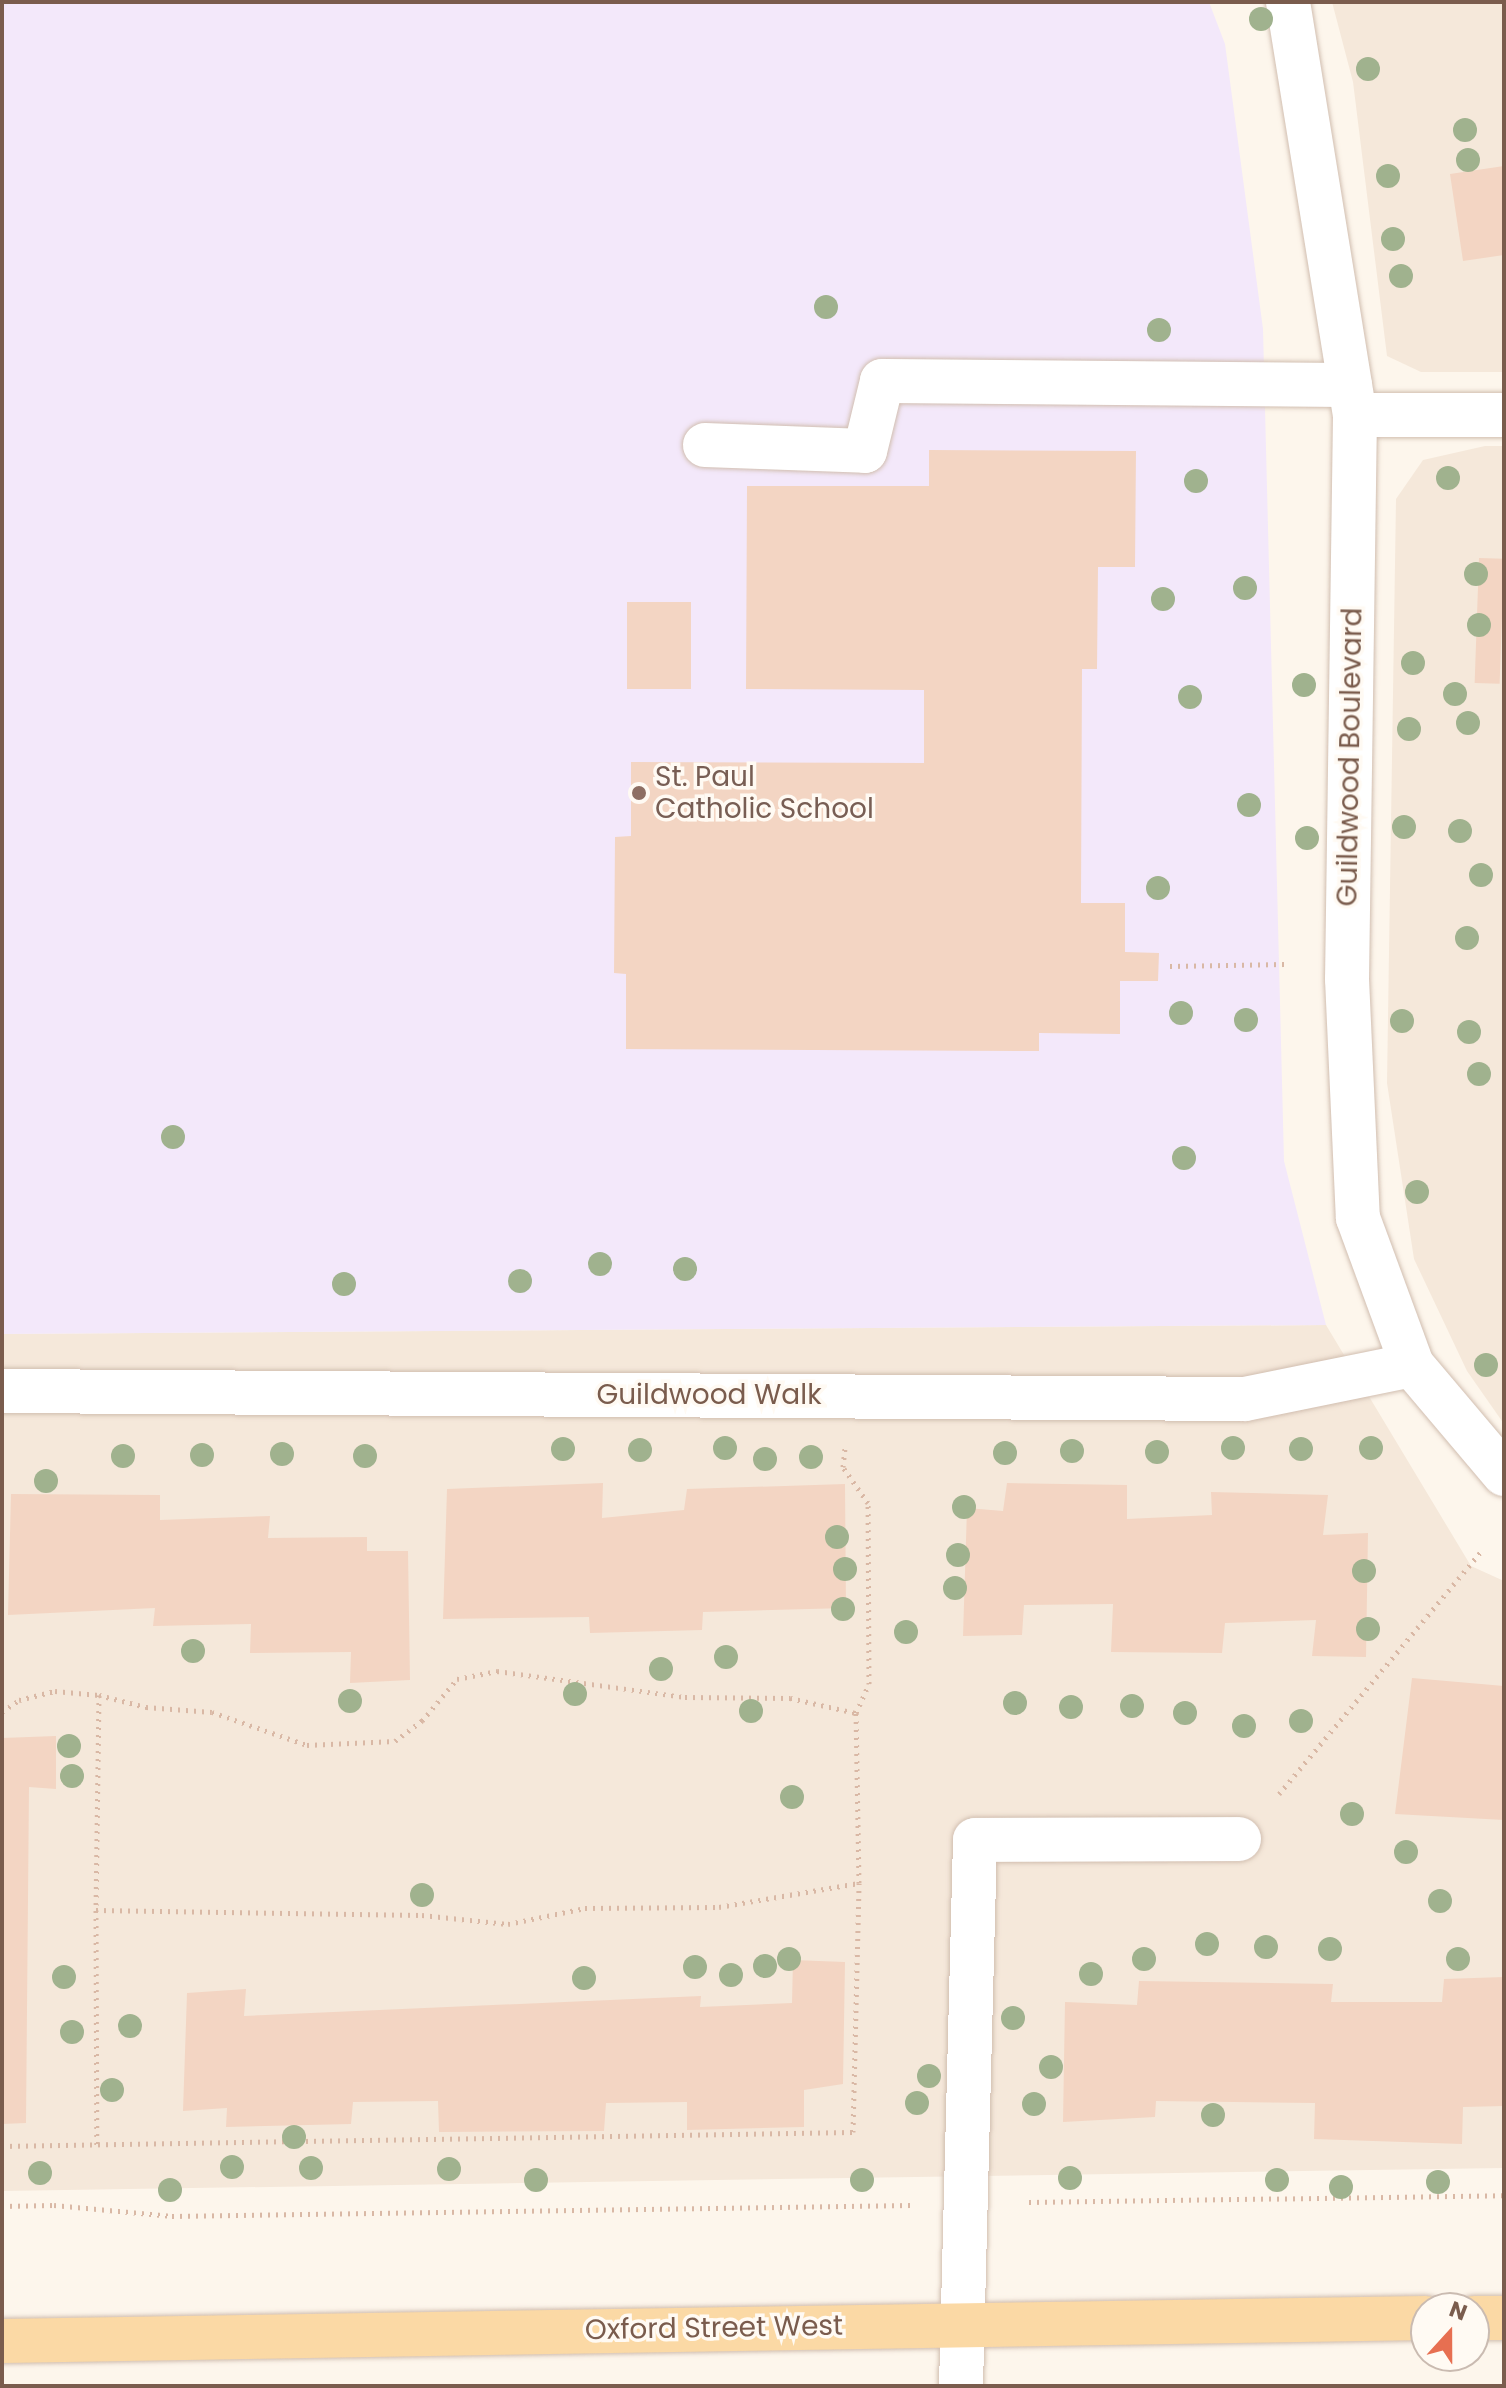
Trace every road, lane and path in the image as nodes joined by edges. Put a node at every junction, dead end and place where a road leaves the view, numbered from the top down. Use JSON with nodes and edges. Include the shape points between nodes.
{"nodes":[{"id":1,"x":1288,"y":2,"type":"edge"},
{"id":2,"x":1352,"y":400,"type":"junction"},
{"id":3,"x":1504,"y":415,"type":"edge"},
{"id":4,"x":705,"y":445,"type":"dead end"},
{"id":5,"x":1285,"y":964,"type":"dead end"},
{"id":6,"x":1170,"y":966,"type":"dead end"},
{"id":7,"x":1412,"y":1365,"type":"junction"},
{"id":8,"x":2,"y":1391,"type":"edge"},
{"id":9,"x":846,"y":1438,"type":"dead end"},
{"id":10,"x":1504,"y":1474,"type":"edge"},
{"id":11,"x":1483,"y":1549,"type":"dead end"},
{"id":12,"x":99,"y":1695,"type":"junction"},
{"id":13,"x":2,"y":1712,"type":"edge"},
{"id":14,"x":856,"y":1713,"type":"junction"},
{"id":15,"x":1279,"y":1794,"type":"dead end"},
{"id":16,"x":1239,"y":1839,"type":"dead end"},
{"id":17,"x":859,"y":1883,"type":"junction"},
{"id":18,"x":96,"y":1910,"type":"junction"},
{"id":19,"x":97,"y":2145,"type":"junction"},
{"id":20,"x":2,"y":2146,"type":"edge"},
{"id":21,"x":1504,"y":2195,"type":"edge"},
{"id":22,"x":1029,"y":2202,"type":"dead end"},
{"id":23,"x":921,"y":2205,"type":"dead end"},
{"id":24,"x":2,"y":2206,"type":"edge"},
{"id":25,"x":1410,"y":2318,"type":"edge"},
{"id":26,"x":959,"y":2324,"type":"junction"},
{"id":27,"x":2,"y":2341,"type":"edge"},
{"id":28,"x":961,"y":2386,"type":"edge"}],
"edges":[{"from":1,"to":2,"type":"street","name":"Guildwood Boulevard"},
{"from":2,"to":3,"type":"street"},
{"from":2,"to":4,"type":"street","via":[[882,381],[865,451]]},
{"from":2,"to":7,"type":"street","name":"Guildwood Boulevard","via":[[1347,979],[1358,1218]]},
{"from":5,"to":6,"type":"path"},
{"from":7,"to":8,"type":"street","name":"Guildwood Walk","via":[[1245,1399]]},
{"from":7,"to":10,"type":"street","name":"Guildwood Boulevard"},
{"from":9,"to":14,"type":"path","via":[[843,1467],[868,1503],[869,1684]]},
{"from":11,"to":15,"type":"path"},
{"from":12,"to":13,"type":"path","via":[[55,1691],[19,1700]]},
{"from":12,"to":14,"type":"path","via":[[146,1707],[212,1712],[307,1745],[395,1741],[422,1721],[457,1679],[497,1671],[685,1697],[790,1698]]},
{"from":12,"to":18,"type":"path"},
{"from":14,"to":17,"type":"path"},
{"from":16,"to":26,"type":"street","via":[[975,1840]]},
{"from":17,"to":18,"type":"path","via":[[719,1907],[585,1908],[508,1924],[422,1915]]},
{"from":17,"to":19,"type":"path","via":[[853,2132]]},
{"from":18,"to":19,"type":"path"},
{"from":19,"to":20,"type":"path"},
{"from":21,"to":22,"type":"path"},
{"from":23,"to":24,"type":"path","via":[[172,2216],[54,2205]]},
{"from":25,"to":26,"type":"main road","name":"Oxford Street West"},
{"from":26,"to":27,"type":"main road","name":"Oxford Street West"},
{"from":26,"to":28,"type":"street"}]}
